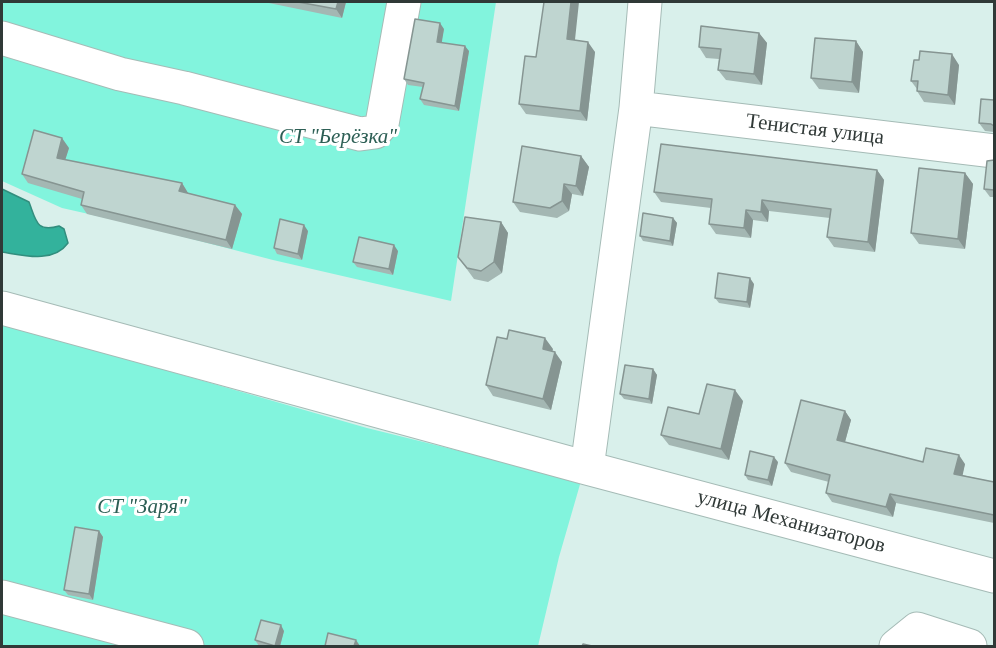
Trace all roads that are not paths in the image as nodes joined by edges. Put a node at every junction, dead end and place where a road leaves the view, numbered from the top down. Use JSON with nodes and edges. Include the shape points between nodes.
{"nodes":[{"id":1,"x":404,"y":2,"type":"edge"},
{"id":2,"x":645,"y":2,"type":"edge"},
{"id":3,"x":2,"y":38,"type":"edge"},
{"id":4,"x":636,"y":108,"type":"junction"},
{"id":5,"x":994,"y":151,"type":"edge"},
{"id":6,"x":2,"y":308,"type":"edge"},
{"id":7,"x":587,"y":468,"type":"junction"},
{"id":8,"x":994,"y":576,"type":"edge"},
{"id":9,"x":2,"y":597,"type":"edge"},
{"id":10,"x":187,"y":646,"type":"edge"},
{"id":11,"x":896,"y":646,"type":"edge"},
{"id":12,"x":970,"y":646,"type":"edge"}],
"edges":[{"from":1,"to":3,"type":"street","via":[[382,124],[375,132],[360,134],[120,74]]},
{"from":2,"to":4,"type":"street"},
{"from":4,"to":5,"type":"street","name":"Тенистая улица"},
{"from":4,"to":7,"type":"street"},
{"from":6,"to":7,"type":"street","name":"улица Механизаторов"},
{"from":7,"to":8,"type":"street","name":"улица Механизаторов"},
{"from":9,"to":10,"type":"street"},
{"from":11,"to":12,"type":"street","via":[[917,629]]}]}
